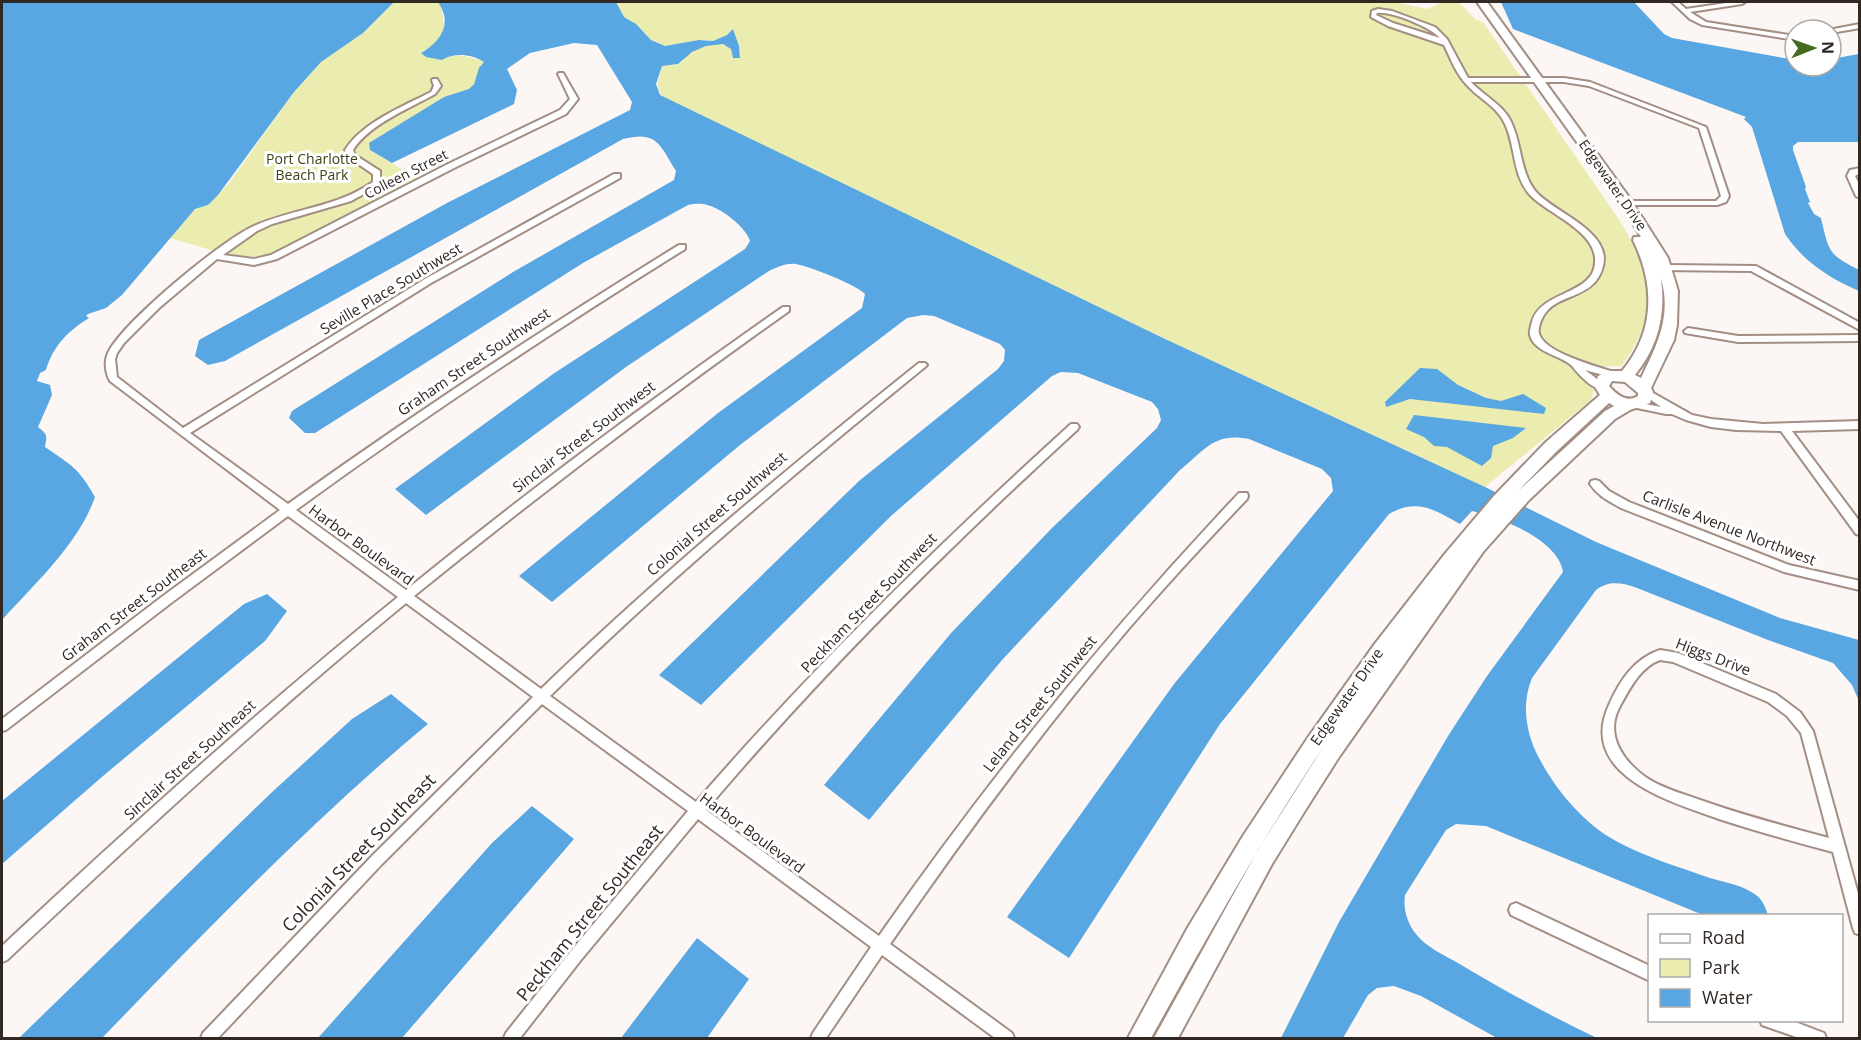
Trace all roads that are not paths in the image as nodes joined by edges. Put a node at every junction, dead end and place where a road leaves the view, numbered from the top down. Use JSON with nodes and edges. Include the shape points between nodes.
{"nodes":[{"id":1,"x":1476,"y":2,"type":"edge"},
{"id":2,"x":1482,"y":2,"type":"edge"},
{"id":3,"x":1675,"y":2,"type":"edge"},
{"id":4,"x":1742,"y":2,"type":"edge"},
{"id":5,"x":1685,"y":11,"type":"junction"},
{"id":6,"x":1860,"y":26,"type":"edge"},
{"id":7,"x":1430,"y":27,"type":"junction"},
{"id":8,"x":1843,"y":29,"type":"edge"},
{"id":9,"x":1426,"y":34,"type":"junction"},
{"id":10,"x":1783,"y":36,"type":"edge"},
{"id":11,"x":1447,"y":44,"type":"junction"},
{"id":12,"x":561,"y":74,"type":"dead end"},
{"id":13,"x":1529,"y":79,"type":"junction"},
{"id":14,"x":435,"y":80,"type":"dead end"},
{"id":15,"x":1466,"y":80,"type":"junction"},
{"id":16,"x":1860,"y":170,"type":"edge"},
{"id":17,"x":617,"y":176,"type":"dead end"},
{"id":18,"x":1860,"y":196,"type":"edge"},
{"id":19,"x":1627,"y":203,"type":"junction"},
{"id":20,"x":682,"y":247,"type":"dead end"},
{"id":21,"x":215,"y":256,"type":"junction"},
{"id":22,"x":1665,"y":268,"type":"junction"},
{"id":23,"x":786,"y":309,"type":"dead end"},
{"id":24,"x":1860,"y":327,"type":"edge"},
{"id":25,"x":1688,"y":331,"type":"dead end"},
{"id":26,"x":1860,"y":338,"type":"edge"},
{"id":27,"x":1576,"y":364,"type":"junction"},
{"id":28,"x":922,"y":365,"type":"dead end"},
{"id":29,"x":1619,"y":376,"type":"junction"},
{"id":30,"x":1645,"y":390,"type":"junction"},
{"id":31,"x":1605,"y":391,"type":"junction"},
{"id":32,"x":1631,"y":405,"type":"junction"},
{"id":33,"x":1672,"y":410,"type":"junction"},
{"id":34,"x":1860,"y":425,"type":"edge"},
{"id":35,"x":1783,"y":426,"type":"junction"},
{"id":36,"x":1074,"y":427,"type":"dead end"},
{"id":37,"x":183,"y":433,"type":"junction"},
{"id":38,"x":1595,"y":484,"type":"dead end"},
{"id":39,"x":1243,"y":496,"type":"dead end"},
{"id":40,"x":287,"y":509,"type":"junction"},
{"id":41,"x":1490,"y":521,"type":"junction"},
{"id":42,"x":1860,"y":531,"type":"edge"},
{"id":43,"x":1860,"y":586,"type":"edge"},
{"id":44,"x":405,"y":596,"type":"junction"},
{"id":45,"x":541,"y":696,"type":"junction"},
{"id":46,"x":2,"y":726,"type":"edge"},
{"id":47,"x":698,"y":811,"type":"junction"},
{"id":48,"x":1838,"y":847,"type":"junction"},
{"id":49,"x":1516,"y":910,"type":"dead end"},
{"id":50,"x":1860,"y":928,"type":"edge"},
{"id":51,"x":881,"y":946,"type":"junction"},
{"id":52,"x":2,"y":954,"type":"edge"},
{"id":53,"x":1648,"y":973,"type":"edge"},
{"id":54,"x":1773,"y":1022,"type":"edge"},
{"id":55,"x":208,"y":1038,"type":"edge"},
{"id":56,"x":511,"y":1038,"type":"edge"},
{"id":57,"x":818,"y":1038,"type":"edge"},
{"id":58,"x":1007,"y":1038,"type":"edge"},
{"id":59,"x":1139,"y":1038,"type":"edge"},
{"id":60,"x":1166,"y":1038,"type":"edge"},
{"id":61,"x":1820,"y":1038,"type":"edge"}],
"edges":[{"from":1,"to":13,"type":"street","name":"Edgewater Drive"},
{"from":2,"to":13,"type":"street","name":"Edgewater Drive"},
{"from":3,"to":5,"type":"street"},
{"from":4,"to":5,"type":"street"},
{"from":5,"to":10,"type":"street","via":[[1697,21],[1713,26]]},
{"from":6,"to":8,"type":"street"},
{"from":7,"to":9,"type":"street"},
{"from":7,"to":9,"type":"street","via":[[1384,10],[1374,12],[1373,16],[1394,26]]},
{"from":7,"to":11,"type":"street"},
{"from":9,"to":11,"type":"street"},
{"from":11,"to":15,"type":"street"},
{"from":12,"to":21,"type":"street","name":"Colleen Street","via":[[574,99],[563,112],[274,258],[244,261]]},
{"from":13,"to":15,"type":"street"},
{"from":13,"to":19,"type":"street","name":"Edgewater Drive"},
{"from":13,"to":19,"type":"street","via":[[1599,86],[1702,127],[1725,196],[1723,200]]},
{"from":13,"to":29,"type":"street","name":"Edgewater Drive","via":[[1638,238],[1652,270],[1657,295],[1654,330],[1634,367]]},
{"from":14,"to":21,"type":"street","name":"Harbor Boulevard","via":[[438,86],[433,93],[351,144],[352,156],[377,173],[377,183],[365,193],[337,205],[263,225]]},
{"from":15,"to":27,"type":"street","via":[[1503,114],[1527,185],[1546,205],[1581,229],[1597,249],[1598,269],[1594,277],[1544,307],[1534,328],[1543,345]]},
{"from":16,"to":18,"type":"street","via":[[1851,176]]},
{"from":17,"to":37,"type":"street","name":"Seville Place Southwest","via":[[400,298]]},
{"from":19,"to":22,"type":"street","name":"Edgewater Drive"},
{"from":20,"to":40,"type":"street","name":"Graham Street Southwest","via":[[469,382]]},
{"from":21,"to":37,"type":"street","name":"Harbor Boulevard","via":[[124,336],[111,360],[111,373],[117,384]]},
{"from":22,"to":24,"type":"street","via":[[1753,268]]},
{"from":22,"to":30,"type":"street","name":"Edgewater Drive","via":[[1671,291],[1670,325]]},
{"from":23,"to":44,"type":"street","name":"Sinclair Street Southwest","via":[[579,458]]},
{"from":25,"to":26,"type":"street","via":[[1738,339]]},
{"from":27,"to":29,"type":"street"},
{"from":27,"to":31,"type":"street"},
{"from":28,"to":45,"type":"street","name":"Colonial Street Southwest","via":[[753,501]]},
{"from":29,"to":30,"type":"street"},
{"from":29,"to":31,"type":"street","name":"Edgewater Drive","via":[[1605,378]]},
{"from":30,"to":32,"type":"street","name":"Edgewater Drive","via":[[1645,399]]},
{"from":30,"to":33,"type":"street"},
{"from":31,"to":32,"type":"street"},
{"from":31,"to":41,"type":"street","name":"Edgewater Drive","via":[[1507,490]]},
{"from":32,"to":33,"type":"street"},
{"from":32,"to":41,"type":"street","name":"Edgewater Drive","via":[[1610,415],[1523,496]]},
{"from":33,"to":35,"type":"street","via":[[1721,424]]},
{"from":34,"to":35,"type":"street"},
{"from":35,"to":42,"type":"street"},
{"from":36,"to":47,"type":"street","name":"Peckham Street Southwest","via":[[894,597]]},
{"from":37,"to":40,"type":"street","name":"Harbor Boulevard"},
{"from":38,"to":43,"type":"street","name":"Carlisle Avenue Northwest","via":[[1625,505],[1802,574]]},
{"from":39,"to":51,"type":"street","name":"Leland Street Southwest","via":[[1141,606],[1057,707],[973,816]]},
{"from":40,"to":44,"type":"street","name":"Harbor Boulevard"},
{"from":40,"to":46,"type":"street","name":"Graham Street Southeast"},
{"from":41,"to":59,"type":"street","name":"Edgewater Drive","via":[[1443,566],[1314,744],[1230,876]]},
{"from":41,"to":60,"type":"street","name":"Edgewater Drive","via":[[1477,547],[1332,751],[1265,857]]},
{"from":44,"to":45,"type":"street","name":"Harbor Boulevard"},
{"from":44,"to":52,"type":"street","name":"Sinclair Street Southeast","via":[[196,777]]},
{"from":45,"to":47,"type":"street","name":"Harbor Boulevard"},
{"from":45,"to":55,"type":"street","name":"Colonial Street Southeast","via":[[404,831]]},
{"from":47,"to":51,"type":"street","name":"Harbor Boulevard"},
{"from":47,"to":56,"type":"street","name":"Peckham Street Southeast"},
{"from":48,"to":48,"type":"street","name":"Higgs Drive","via":[[1680,799],[1631,772],[1611,746],[1607,722],[1640,664],[1660,655],[1674,657],[1772,698],[1799,718],[1807,731]]},
{"from":48,"to":50,"type":"street","name":"Higgs Drive"},
{"from":49,"to":53,"type":"street"},
{"from":51,"to":57,"type":"street","name":"Leland Street Southwest"},
{"from":51,"to":58,"type":"street","name":"Harbor Boulevard"},
{"from":54,"to":61,"type":"street"}]}
